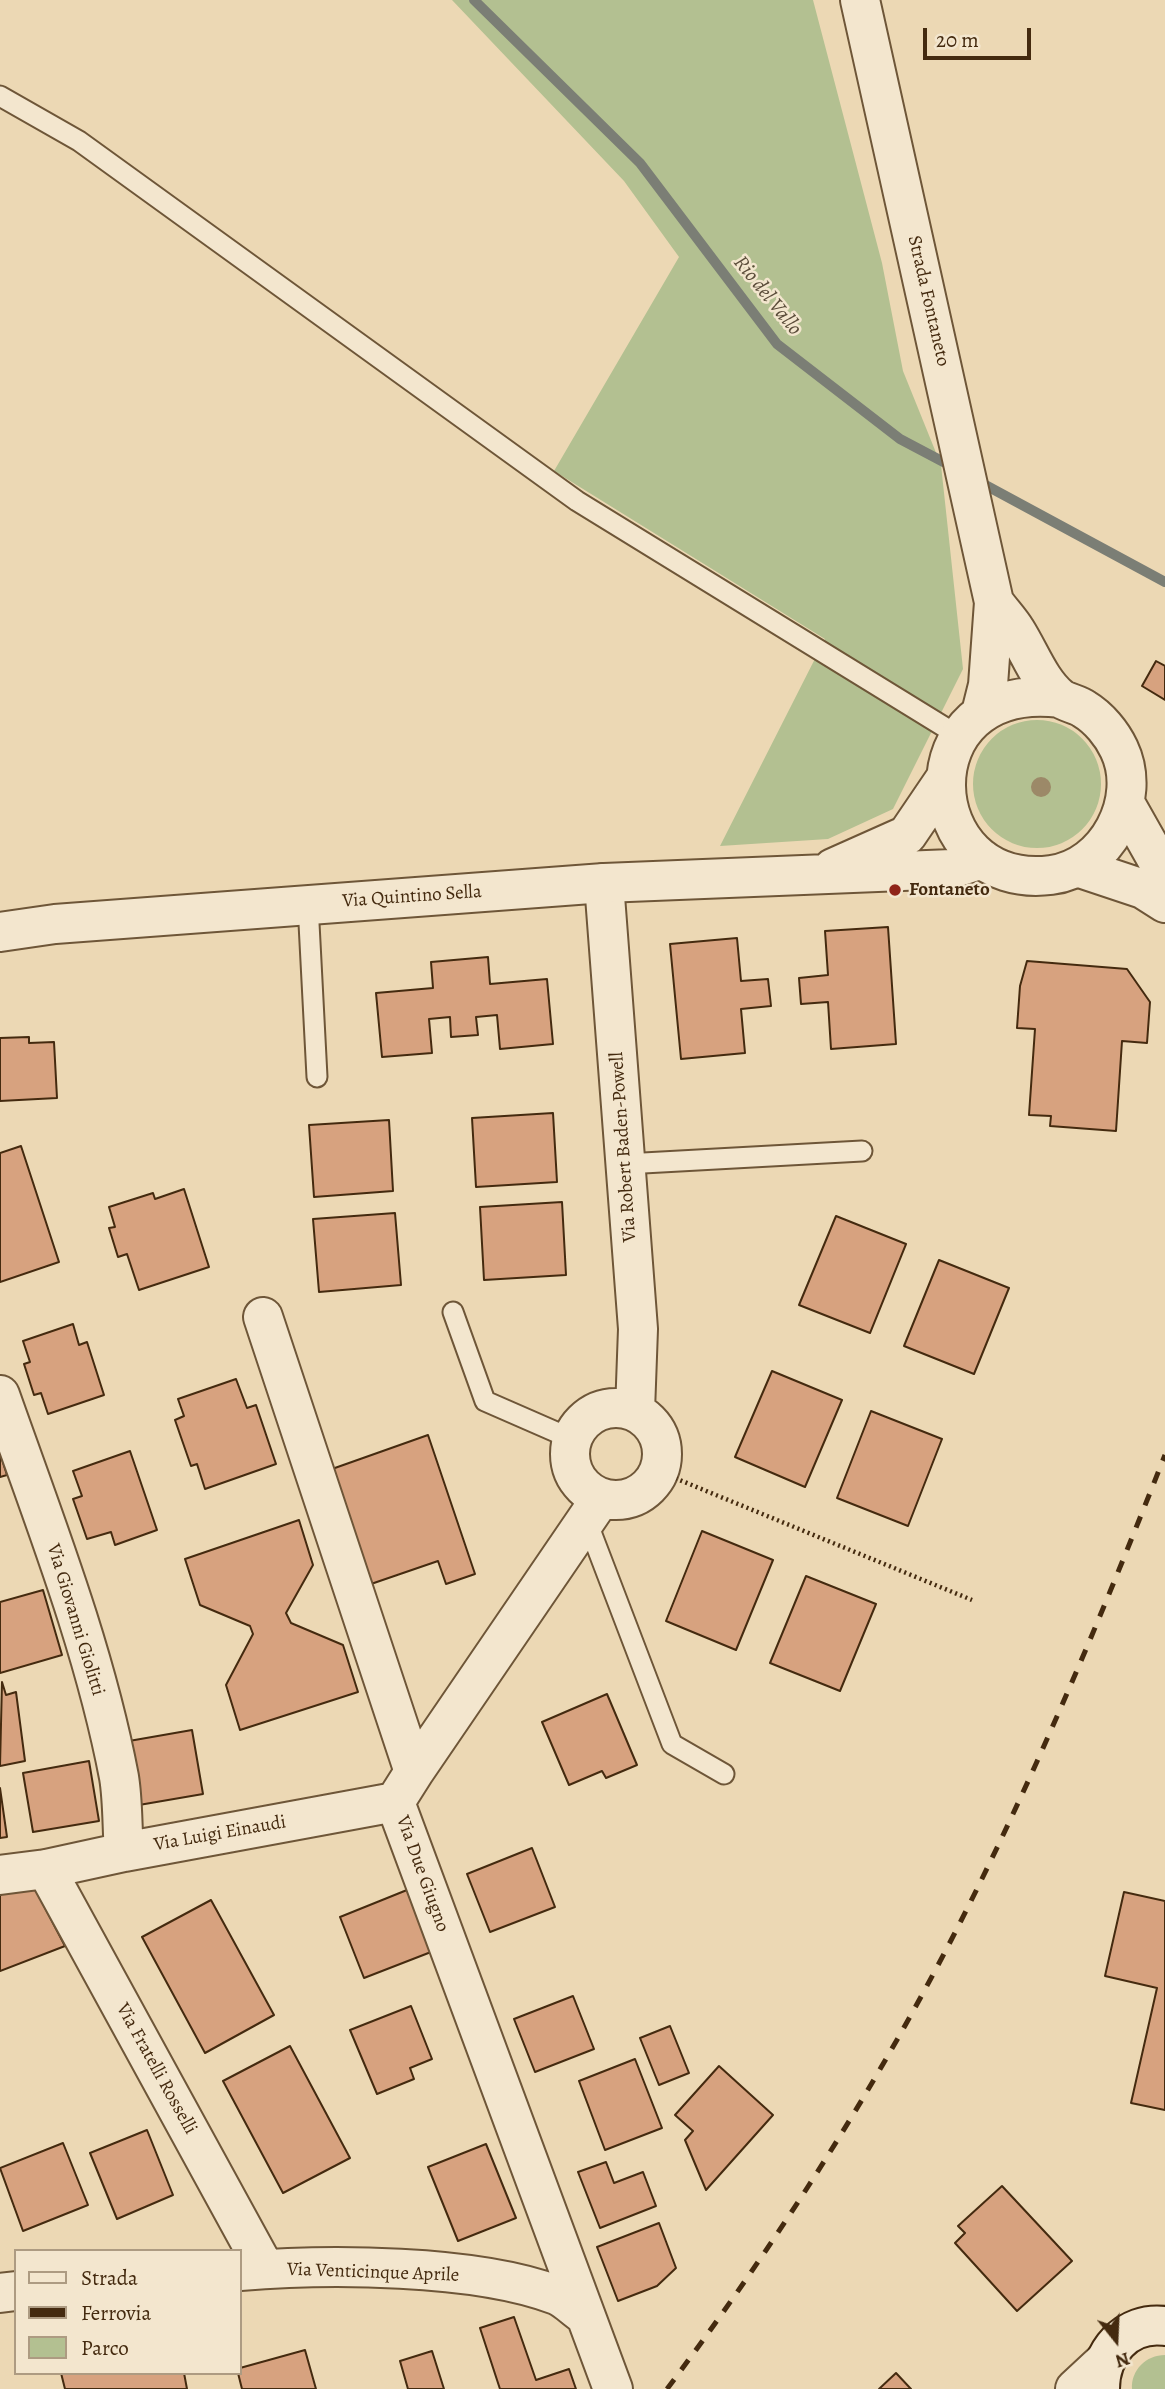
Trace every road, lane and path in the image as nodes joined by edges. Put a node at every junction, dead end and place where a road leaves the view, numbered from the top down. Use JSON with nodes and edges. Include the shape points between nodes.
{"nodes":[{"id":1,"x":860,"y":0,"type":"edge"},
{"id":2,"x":0,"y":96,"type":"edge"},
{"id":3,"x":994,"y":602,"type":"junction"},
{"id":4,"x":1060,"y":698,"type":"junction"},
{"id":5,"x":970,"y":725,"type":"junction"},
{"id":6,"x":945,"y":779,"type":"junction"},
{"id":7,"x":1125,"y":803,"type":"junction"},
{"id":8,"x":982,"y":859,"type":"junction"},
{"id":9,"x":1077,"y":867,"type":"junction"},
{"id":10,"x":825,"y":872,"type":"junction"},
{"id":11,"x":1165,"y":874,"type":"edge"},
{"id":12,"x":604,"y":883,"type":"junction"},
{"id":13,"x":1165,"y":903,"type":"edge"},
{"id":14,"x":308,"y":904,"type":"junction"},
{"id":15,"x":0,"y":932,"type":"edge"},
{"id":16,"x":317,"y":1077,"type":"dead end"},
{"id":17,"x":862,"y":1151,"type":"dead end"},
{"id":18,"x":625,"y":1164,"type":"junction"},
{"id":19,"x":453,"y":1312,"type":"dead end"},
{"id":20,"x":263,"y":1317,"type":"dead end"},
{"id":21,"x":0,"y":1395,"type":"edge"},
{"id":22,"x":635,"y":1411,"type":"junction"},
{"id":23,"x":572,"y":1439,"type":"junction"},
{"id":24,"x":660,"y":1472,"type":"junction"},
{"id":25,"x":593,"y":1508,"type":"junction"},
{"id":26,"x":972,"y":1600,"type":"dead end"},
{"id":27,"x":724,"y":1774,"type":"dead end"},
{"id":28,"x":404,"y":1787,"type":"junction"},
{"id":29,"x":124,"y":1852,"type":"junction"},
{"id":30,"x":46,"y":1869,"type":"junction"},
{"id":31,"x":0,"y":1875,"type":"edge"},
{"id":32,"x":241,"y":2249,"type":"edge"},
{"id":33,"x":242,"y":2251,"type":"edge"},
{"id":34,"x":252,"y":2270,"type":"edge"},
{"id":35,"x":583,"y":2314,"type":"junction"},
{"id":36,"x":1158,"y":2319,"type":"edge"},
{"id":37,"x":1102,"y":2376,"type":"edge"},
{"id":38,"x":613,"y":2389,"type":"edge"},
{"id":39,"x":1075,"y":2389,"type":"edge"}],
"edges":[{"from":1,"to":3,"type":"street","name":"Strada Fontaneto"},
{"from":2,"to":5,"type":"lane","via":[[79,141],[577,501]]},
{"from":3,"to":4,"type":"street","name":"Strada Fontaneto"},
{"from":3,"to":5,"type":"street","name":"Strada Fontaneto","via":[[988,685]]},
{"from":4,"to":5,"type":"street","via":[[1032,695],[1005,700]]},
{"from":4,"to":7,"type":"street","via":[[1085,709],[1105,727],[1120,750],[1126,776]]},
{"from":5,"to":6,"type":"street","via":[[949,757]]},
{"from":6,"to":8,"type":"street","via":[[948,810],[960,837]]},
{"from":6,"to":10,"type":"street","name":"Via Quintino Sella","via":[[907,835]]},
{"from":7,"to":9,"type":"street","via":[[1116,829],[1099,851]]},
{"from":7,"to":11,"type":"street"},
{"from":8,"to":9,"type":"street","via":[[1004,871],[1028,876],[1053,875]]},
{"from":8,"to":10,"type":"street","name":"Via Quintino Sella","via":[[952,869],[858,875]]},
{"from":9,"to":13,"type":"street","via":[[1143,889]]},
{"from":10,"to":12,"type":"street","name":"Via Quintino Sella"},
{"from":12,"to":14,"type":"street","name":"Via Quintino Sella"},
{"from":12,"to":18,"type":"street","name":"Via Robert Baden-Powell"},
{"from":14,"to":15,"type":"street","name":"Via Quintino Sella"},
{"from":14,"to":16,"type":"lane"},
{"from":17,"to":18,"type":"lane"},
{"from":18,"to":22,"type":"street","name":"Via Robert Baden-Powell","via":[[638,1329]]},
{"from":19,"to":23,"type":"lane","via":[[485,1401]]},
{"from":20,"to":28,"type":"street","name":"Via Due Giugno"},
{"from":21,"to":29,"type":"street","name":"Via Giovanni Giolitti","via":[[93,1672],[119,1779]]},
{"from":22,"to":23,"type":"street","via":[[607,1408],[592,1414]]},
{"from":22,"to":24,"type":"street","via":[[660,1437]]},
{"from":23,"to":25,"type":"street","via":[[575,1474],[588,1491]]},
{"from":24,"to":25,"type":"street","via":[[642,1493]]},
{"from":24,"to":26,"type":"path"},
{"from":25,"to":27,"type":"lane","via":[[672,1744]]},
{"from":25,"to":28,"type":"street"},
{"from":28,"to":29,"type":"street","name":"Via Luigi Einaudi"},
{"from":28,"to":35,"type":"street","name":"Via Due Giugno"},
{"from":29,"to":30,"type":"street","name":"Via Luigi Einaudi"},
{"from":30,"to":31,"type":"street","name":"Via Luigi Einaudi"},
{"from":30,"to":32,"type":"street","name":"Via Fratelli Rosselli"},
{"from":33,"to":34,"type":"street","name":"Via Fratelli Rosselli"},
{"from":34,"to":35,"type":"street","name":"Via Venticinque Aprile","via":[[366,2268],[464,2275],[559,2296]]},
{"from":35,"to":38,"type":"street","name":"Via Due Giugno"},
{"from":36,"to":37,"type":"street","via":[[1127,2333],[1114,2345]]},
{"from":37,"to":39,"type":"street"}]}
